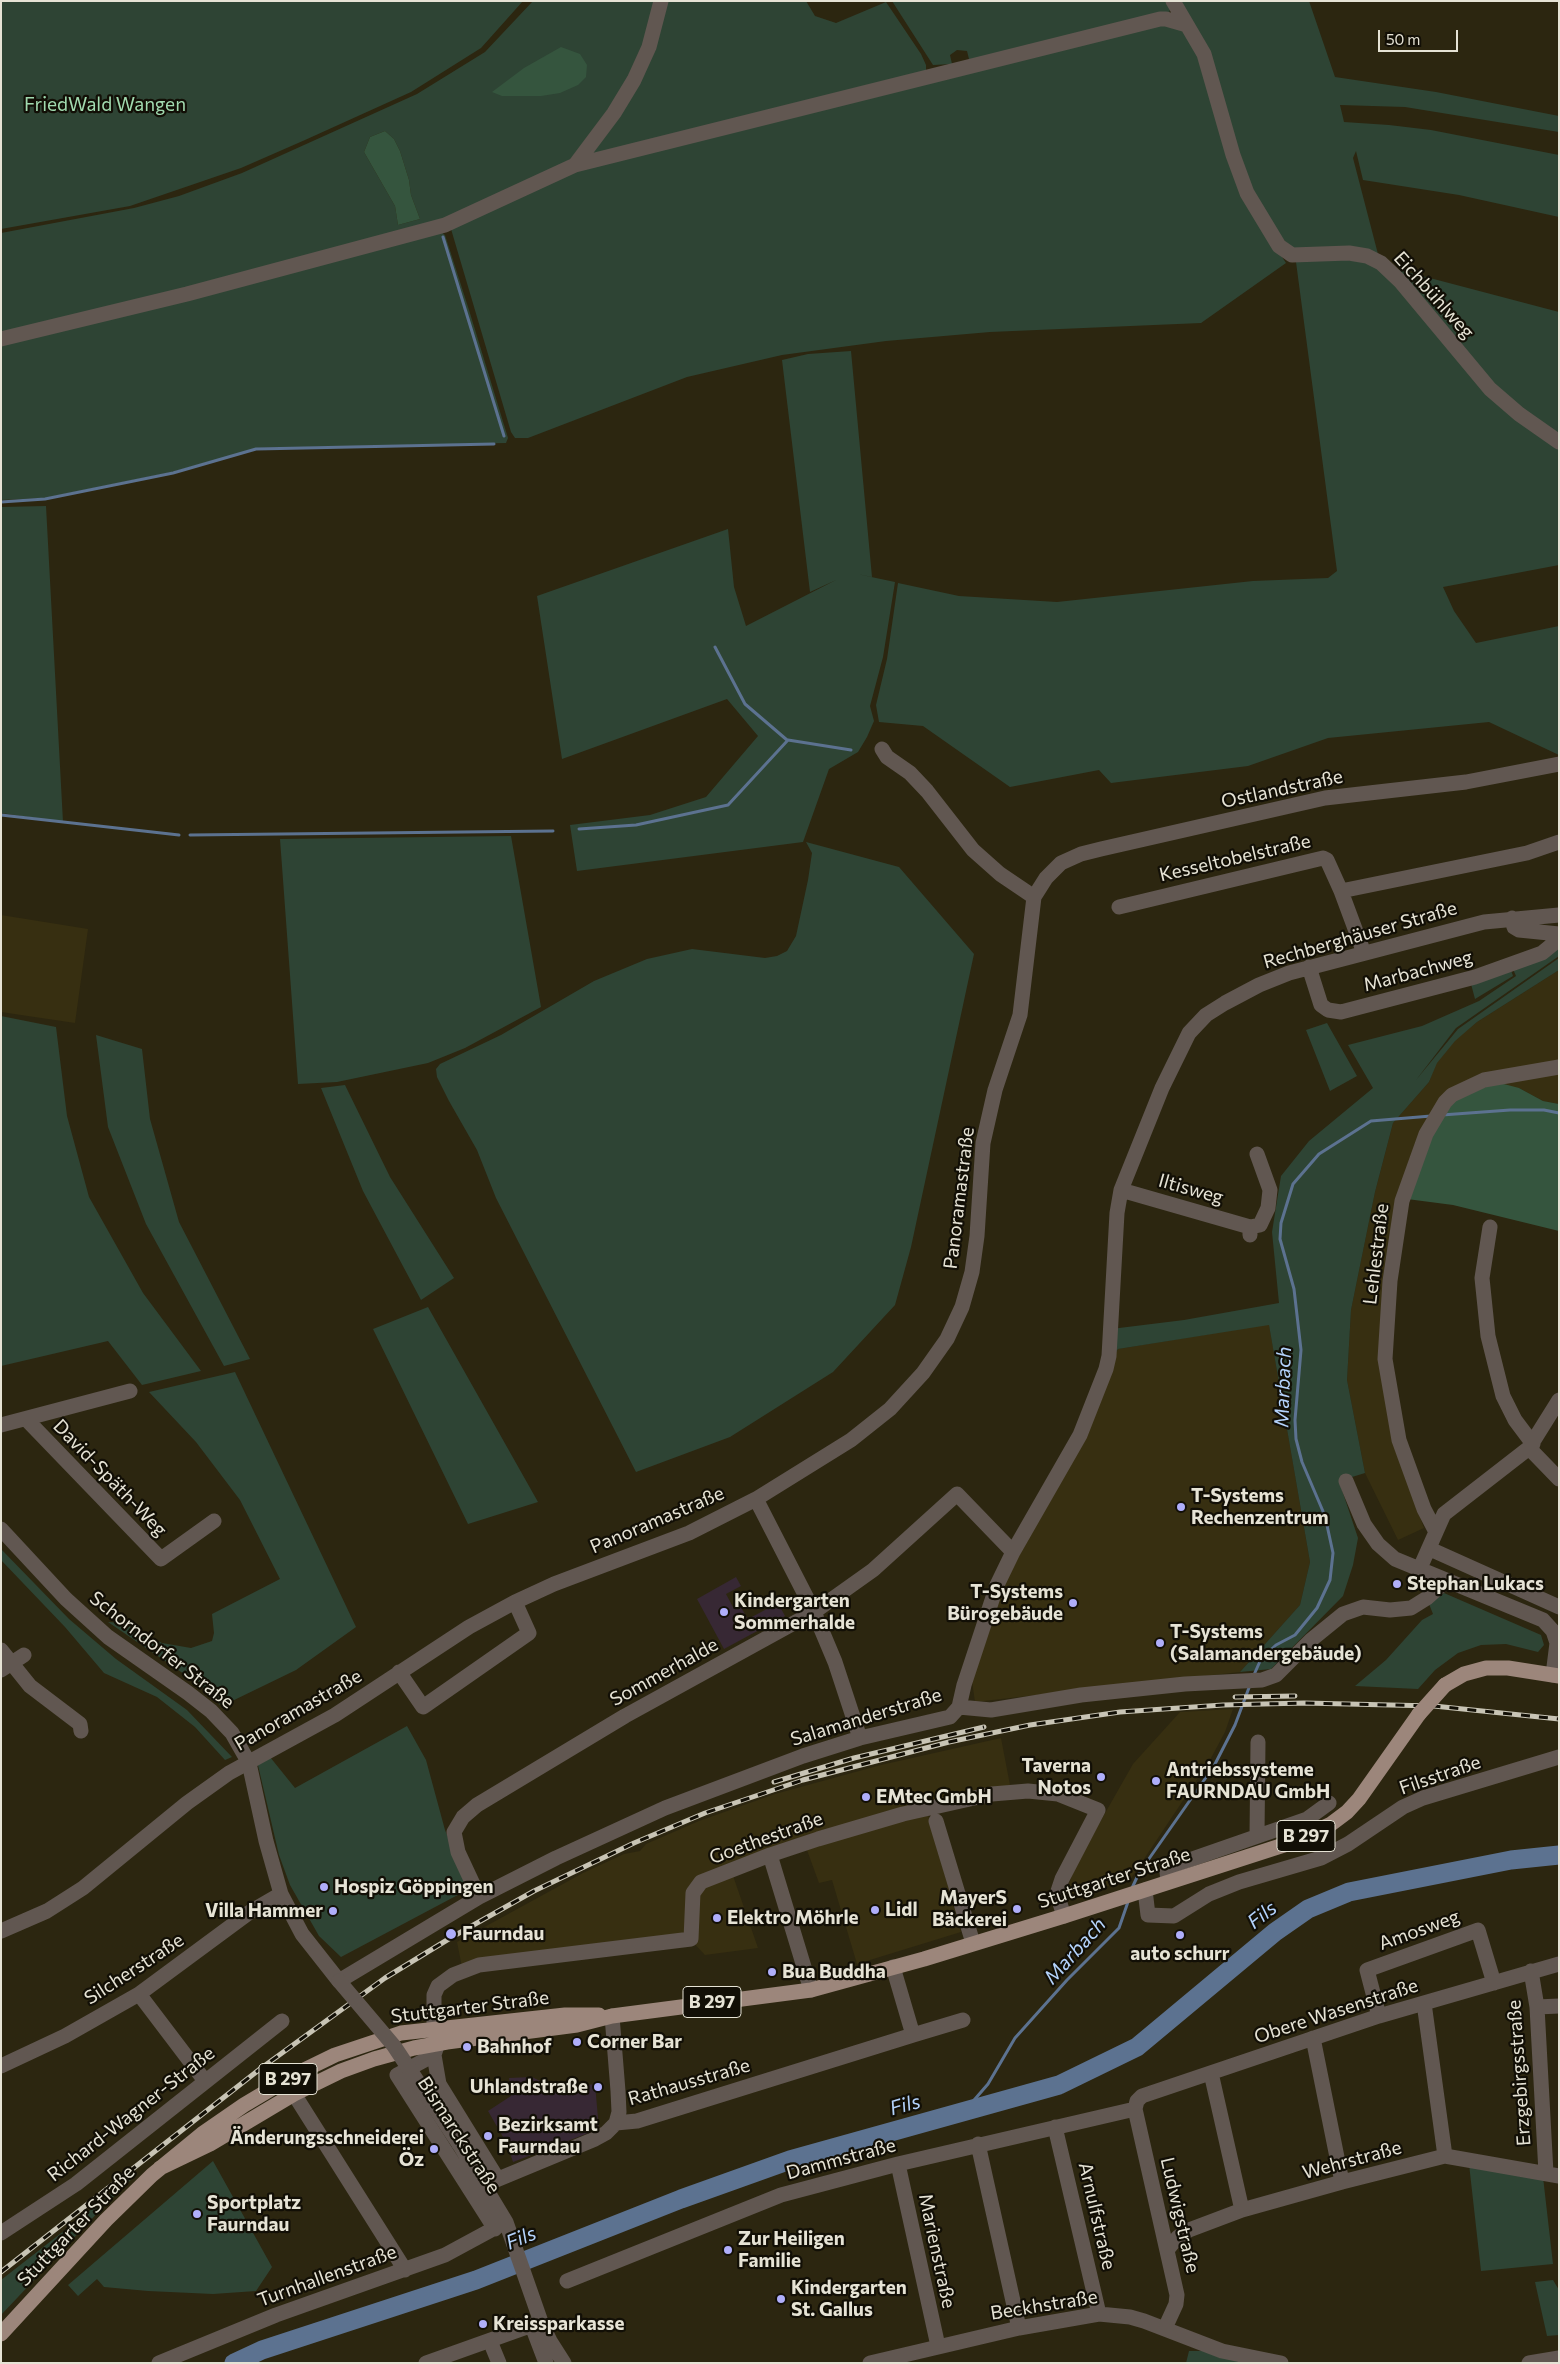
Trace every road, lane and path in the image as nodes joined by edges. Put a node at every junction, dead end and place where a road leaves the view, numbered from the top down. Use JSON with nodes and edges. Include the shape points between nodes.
{"nodes":[{"id":1,"x":661,"y":1,"type":"edge"},
{"id":2,"x":1173,"y":1,"type":"edge"},
{"id":3,"x":1187,"y":25,"type":"junction"},
{"id":4,"x":575,"y":165,"type":"junction"},
{"id":5,"x":1,"y":339,"type":"edge"},
{"id":6,"x":1559,"y":442,"type":"edge"},
{"id":7,"x":882,"y":749,"type":"dead end"},
{"id":8,"x":1559,"y":764,"type":"edge"},
{"id":9,"x":1559,"y":842,"type":"edge"},
{"id":10,"x":1341,"y":891,"type":"junction"},
{"id":11,"x":1034,"y":897,"type":"junction"},
{"id":12,"x":1119,"y":907,"type":"dead end"},
{"id":13,"x":1559,"y":915,"type":"edge"},
{"id":14,"x":1512,"y":918,"type":"junction"},
{"id":15,"x":1559,"y":934,"type":"edge"},
{"id":16,"x":1559,"y":939,"type":"edge"},
{"id":17,"x":1364,"y":953,"type":"junction"},
{"id":18,"x":1309,"y":967,"type":"junction"},
{"id":19,"x":1559,"y":1067,"type":"edge"},
{"id":20,"x":1257,"y":1154,"type":"dead end"},
{"id":21,"x":1121,"y":1190,"type":"junction"},
{"id":22,"x":1490,"y":1228,"type":"dead end"},
{"id":23,"x":130,"y":1392,"type":"dead end"},
{"id":24,"x":1559,"y":1400,"type":"edge"},
{"id":25,"x":27,"y":1420,"type":"junction"},
{"id":26,"x":1,"y":1425,"type":"edge"},
{"id":27,"x":1531,"y":1446,"type":"junction"},
{"id":28,"x":1559,"y":1479,"type":"edge"},
{"id":29,"x":1346,"y":1481,"type":"dead end"},
{"id":30,"x":756,"y":1499,"type":"junction"},
{"id":31,"x":214,"y":1520,"type":"dead end"},
{"id":32,"x":1,"y":1529,"type":"edge"},
{"id":33,"x":1436,"y":1532,"type":"junction"},
{"id":34,"x":1430,"y":1549,"type":"junction"},
{"id":35,"x":1013,"y":1552,"type":"junction"},
{"id":36,"x":1420,"y":1568,"type":"junction"},
{"id":37,"x":1446,"y":1581,"type":"junction"},
{"id":38,"x":515,"y":1602,"type":"junction"},
{"id":39,"x":1559,"y":1607,"type":"edge"},
{"id":40,"x":814,"y":1612,"type":"junction"},
{"id":41,"x":1,"y":1650,"type":"edge"},
{"id":42,"x":24,"y":1655,"type":"dead end"},
{"id":43,"x":6,"y":1667,"type":"edge"},
{"id":44,"x":399,"y":1672,"type":"junction"},
{"id":45,"x":1556,"y":1674,"type":"edge"},
{"id":46,"x":959,"y":1707,"type":"junction"},
{"id":47,"x":81,"y":1731,"type":"dead end"},
{"id":48,"x":860,"y":1738,"type":"junction"},
{"id":49,"x":1258,"y":1742,"type":"dead end"},
{"id":50,"x":1559,"y":1757,"type":"edge"},
{"id":51,"x":249,"y":1763,"type":"junction"},
{"id":52,"x":1329,"y":1803,"type":"dead end"},
{"id":53,"x":936,"y":1821,"type":"dead end"},
{"id":54,"x":1257,"y":1836,"type":"junction"},
{"id":55,"x":770,"y":1855,"type":"junction"},
{"id":56,"x":1168,"y":1882,"type":"junction"},
{"id":57,"x":1140,"y":1891,"type":"junction"},
{"id":58,"x":479,"y":1897,"type":"junction"},
{"id":59,"x":268,"y":1901,"type":"junction"},
{"id":60,"x":1064,"y":1916,"type":"junction"},
{"id":61,"x":1,"y":1931,"type":"edge"},
{"id":62,"x":973,"y":1943,"type":"junction"},
{"id":63,"x":1559,"y":1964,"type":"edge"},
{"id":64,"x":893,"y":1968,"type":"junction"},
{"id":65,"x":1531,"y":1971,"type":"junction"},
{"id":66,"x":339,"y":1981,"type":"junction"},
{"id":67,"x":1494,"y":1983,"type":"junction"},
{"id":68,"x":811,"y":1990,"type":"junction"},
{"id":69,"x":139,"y":1994,"type":"junction"},
{"id":70,"x":1424,"y":2003,"type":"junction"},
{"id":71,"x":1559,"y":2006,"type":"edge"},
{"id":72,"x":1537,"y":2007,"type":"junction"},
{"id":73,"x":612,"y":2016,"type":"junction"},
{"id":74,"x":1379,"y":2016,"type":"junction"},
{"id":75,"x":963,"y":2020,"type":"dead end"},
{"id":76,"x":282,"y":2021,"type":"dead end"},
{"id":77,"x":379,"y":2028,"type":"joint"},
{"id":78,"x":913,"y":2035,"type":"junction"},
{"id":79,"x":1313,"y":2038,"type":"junction"},
{"id":80,"x":436,"y":2043,"type":"junction"},
{"id":81,"x":1,"y":2066,"type":"edge"},
{"id":82,"x":1211,"y":2073,"type":"junction"},
{"id":83,"x":205,"y":2081,"type":"junction"},
{"id":84,"x":297,"y":2099,"type":"junction"},
{"id":85,"x":1135,"y":2109,"type":"junction"},
{"id":86,"x":616,"y":2122,"type":"junction"},
{"id":87,"x":1055,"y":2127,"type":"junction"},
{"id":88,"x":978,"y":2144,"type":"junction"},
{"id":89,"x":1445,"y":2156,"type":"junction"},
{"id":90,"x":898,"y":2164,"type":"junction"},
{"id":91,"x":160,"y":2168,"type":"junction"},
{"id":92,"x":1552,"y":2174,"type":"edge"},
{"id":93,"x":491,"y":2181,"type":"junction"},
{"id":94,"x":1342,"y":2182,"type":"junction"},
{"id":95,"x":1242,"y":2210,"type":"junction"},
{"id":96,"x":501,"y":2226,"type":"junction"},
{"id":97,"x":1,"y":2233,"type":"edge"},
{"id":98,"x":1167,"y":2250,"type":"junction"},
{"id":99,"x":405,"y":2270,"type":"junction"},
{"id":100,"x":567,"y":2281,"type":"dead end"},
{"id":101,"x":1099,"y":2314,"type":"junction"},
{"id":102,"x":536,"y":2324,"type":"junction"},
{"id":103,"x":1018,"y":2328,"type":"junction"},
{"id":104,"x":1165,"y":2328,"type":"junction"},
{"id":105,"x":1,"y":2334,"type":"edge"},
{"id":106,"x":492,"y":2343,"type":"junction"},
{"id":107,"x":938,"y":2346,"type":"junction"},
{"id":108,"x":1559,"y":2358,"type":"edge"},
{"id":109,"x":159,"y":2363,"type":"edge"},
{"id":110,"x":426,"y":2363,"type":"edge"},
{"id":111,"x":499,"y":2363,"type":"edge"},
{"id":112,"x":546,"y":2363,"type":"edge"},
{"id":113,"x":564,"y":2363,"type":"edge"},
{"id":114,"x":870,"y":2363,"type":"edge"},
{"id":115,"x":1281,"y":2363,"type":"edge"},
{"id":116,"x":1529,"y":2363,"type":"edge"}],
"edges":[{"from":1,"to":4,"type":"street","via":[[655,29],[634,80]]},
{"from":2,"to":3,"type":"street","name":"Eichbühlweg"},
{"from":3,"to":4,"type":"street","via":[[1160,19]]},
{"from":3,"to":6,"type":"street","name":"Eichbühlweg","via":[[1204,54],[1233,155],[1248,193],[1279,246],[1292,255],[1349,252],[1382,263],[1490,389]]},
{"from":4,"to":5,"type":"street","via":[[445,225],[187,294]]},
{"from":7,"to":11,"type":"street","via":[[927,791],[973,850],[1000,874]]},
{"from":8,"to":11,"type":"street","name":"Ostlandstraße","via":[[1466,782],[1324,798],[1094,850],[1061,863]]},
{"from":9,"to":10,"type":"street","via":[[1521,854]]},
{"from":10,"to":12,"type":"street","name":"Kesseltobelstraße","via":[[1327,860],[1323,858]]},
{"from":10,"to":17,"type":"street","name":"Kesseltobelstraße"},
{"from":11,"to":30,"type":"street","name":"Panoramastraße","via":[[1020,1015],[995,1090],[983,1143],[977,1236],[972,1272],[962,1307],[947,1339],[923,1373],[890,1409],[851,1440]]},
{"from":13,"to":14,"type":"street","name":"Rechberghäuser Straße"},
{"from":14,"to":15,"type":"street","via":[[1514,927],[1519,930]]},
{"from":14,"to":17,"type":"street","name":"Rechberghäuser Straße","via":[[1484,922]]},
{"from":16,"to":18,"type":"street","name":"Marbachweg","via":[[1542,953],[1475,977],[1341,1012],[1321,1005]]},
{"from":17,"to":18,"type":"street","name":"Rechberghäuser Straße"},
{"from":18,"to":21,"type":"street","name":"Rechberghäuser Straße","via":[[1244,992],[1206,1015],[1189,1033],[1162,1088]]},
{"from":19,"to":33,"type":"street","name":"Lehlestraße","via":[[1484,1080],[1460,1089],[1445,1102],[1426,1134],[1402,1201],[1390,1281],[1385,1359],[1399,1440],[1424,1509]]},
{"from":20,"to":21,"type":"street","name":"Iltisweg","via":[[1270,1190],[1268,1208],[1260,1225],[1250,1232]]},
{"from":21,"to":35,"type":"street","name":"Rechberghäuser Straße","via":[[1106,1368],[1080,1435]]},
{"from":22,"to":27,"type":"street","via":[[1482,1278],[1488,1336],[1503,1396]]},
{"from":23,"to":25,"type":"street"},
{"from":24,"to":27,"type":"street"},
{"from":25,"to":26,"type":"street"},
{"from":25,"to":31,"type":"street","name":"David-Späth-Weg","via":[[160,1559]]},
{"from":27,"to":28,"type":"street"},
{"from":27,"to":33,"type":"street","via":[[1444,1514]]},
{"from":29,"to":36,"type":"street","via":[[1364,1524],[1378,1544],[1395,1558]]},
{"from":30,"to":38,"type":"street","name":"Panoramastraße","via":[[689,1533]]},
{"from":30,"to":40,"type":"street"},
{"from":32,"to":51,"type":"street","name":"Schorndorfer Straße","via":[[66,1599],[108,1637],[222,1721]]},
{"from":33,"to":34,"type":"street"},
{"from":34,"to":36,"type":"street"},
{"from":34,"to":39,"type":"street"},
{"from":35,"to":40,"type":"street","name":"Sommerhalde","via":[[957,1494],[874,1570]]},
{"from":35,"to":46,"type":"street","name":"Rechberghäuser Straße","via":[[997,1585]]},
{"from":36,"to":37,"type":"street"},
{"from":37,"to":45,"type":"street","via":[[1544,1620],[1558,1643]]},
{"from":37,"to":46,"type":"street","name":"Salamanderstraße","via":[[1411,1608],[1363,1607],[1343,1614],[1276,1675],[1262,1680],[1081,1695],[991,1710]]},
{"from":38,"to":44,"type":"street","name":"Panoramastraße"},
{"from":38,"to":44,"type":"street","via":[[529,1633],[423,1707]]},
{"from":40,"to":48,"type":"street","via":[[835,1662]]},
{"from":40,"to":58,"type":"street","name":"Sommerhalde","via":[[625,1716],[476,1805],[454,1832],[458,1852]]},
{"from":41,"to":43,"type":"street"},
{"from":42,"to":43,"type":"street"},
{"from":43,"to":47,"type":"street","via":[[80,1724]]},
{"from":44,"to":51,"type":"street","name":"Panoramastraße","via":[[336,1714]]},
{"from":45,"to":56,"type":"main road","name":"Stuttgarter Straße","number":"B 297","bridge":true,"via":[[1508,1668],[1486,1668],[1464,1674],[1445,1685],[1419,1714],[1359,1799],[1331,1824],[1290,1843]]},
{"from":46,"to":48,"type":"street","name":"Salamanderstraße","via":[[950,1717]]},
{"from":48,"to":58,"type":"street","name":"Salamanderstraße","via":[[665,1808]]},
{"from":49,"to":54,"type":"street"},
{"from":50,"to":57,"type":"street","name":"Filsstraße","via":[[1423,1798],[1321,1858],[1239,1882],[1209,1894],[1174,1916],[1148,1915]]},
{"from":51,"to":59,"type":"street","name":"Schorndorfer Straße","via":[[266,1841]]},
{"from":51,"to":61,"type":"street","name":"Panoramastraße","via":[[187,1803],[83,1888],[47,1911]]},
{"from":52,"to":54,"type":"street","via":[[1307,1819]]},
{"from":53,"to":62,"type":"street"},
{"from":54,"to":56,"type":"street","via":[[1172,1866],[1167,1872]]},
{"from":55,"to":60,"type":"street","name":"Goethestraße","via":[[903,1814],[992,1794],[1028,1791],[1058,1794],[1098,1810],[1057,1894]]},
{"from":55,"to":68,"type":"street"},
{"from":55,"to":80,"type":"street","name":"Goethestraße","via":[[701,1882],[693,1892],[691,1939],[479,1965],[453,1975],[438,1986],[434,1995]]},
{"from":56,"to":57,"type":"main road","name":"Stuttgarter Straße","number":"B 297"},
{"from":57,"to":60,"type":"main road","name":"Stuttgarter Straße","number":"B 297"},
{"from":58,"to":66,"type":"street","name":"Salamanderstraße"},
{"from":59,"to":66,"type":"street","name":"Schorndorfer Straße","via":[[290,1914]]},
{"from":59,"to":69,"type":"street","name":"Silcherstraße"},
{"from":60,"to":62,"type":"main road","name":"Stuttgarter Straße","number":"B 297"},
{"from":62,"to":64,"type":"main road","name":"Stuttgarter Straße","number":"B 297"},
{"from":63,"to":65,"type":"street","name":"Obere Wasenstraße"},
{"from":64,"to":68,"type":"main road","name":"Stuttgarter Straße","number":"B 297"},
{"from":64,"to":78,"type":"street"},
{"from":65,"to":67,"type":"street","name":"Obere Wasenstraße"},
{"from":65,"to":72,"type":"street","name":"Erzgebirgsstraße"},
{"from":66,"to":77,"type":"street","name":"Schorndorfer Straße","bridge":true},
{"from":67,"to":70,"type":"street","name":"Obere Wasenstraße"},
{"from":67,"to":74,"type":"street","name":"Amosweg","via":[[1478,1930],[1367,1970]]},
{"from":68,"to":73,"type":"main road","name":"Stuttgarter Straße","number":"B 297"},
{"from":69,"to":81,"type":"street","name":"Silcherstraße","via":[[65,2036]]},
{"from":69,"to":83,"type":"street"},
{"from":70,"to":74,"type":"street","name":"Obere Wasenstraße"},
{"from":70,"to":89,"type":"street"},
{"from":71,"to":72,"type":"street"},
{"from":72,"to":92,"type":"street","name":"Erzgebirgsstraße"},
{"from":73,"to":80,"type":"main road","name":"Stuttgarter Straße","number":"B 297","via":[[565,2014]]},
{"from":73,"to":86,"type":"street","via":[[619,2112]]},
{"from":74,"to":79,"type":"street","name":"Obere Wasenstraße"},
{"from":75,"to":78,"type":"street","name":"Rathausstraße"},
{"from":76,"to":83,"type":"street","name":"Richard-Wagner-Straße"},
{"from":77,"to":93,"type":"street","name":"Bismarckstraße","bridge":true,"via":[[459,2144]]},
{"from":78,"to":86,"type":"street","name":"Rathausstraße","via":[[637,2121]]},
{"from":79,"to":82,"type":"street","name":"Obere Wasenstraße"},
{"from":79,"to":94,"type":"street"},
{"from":80,"to":84,"type":"main road","name":"Stuttgarter Straße","number":"B 297","via":[[357,2065]]},
{"from":80,"to":91,"type":"main road","name":"Stuttgarter Straße","number":"B 297","via":[[401,2033],[335,2055],[296,2074],[237,2110]]},
{"from":80,"to":93,"type":"street","name":"Bismarckstraße","via":[[439,2084]]},
{"from":80,"to":96,"type":"street","name":"Bismarckstraße","via":[[396,2075]]},
{"from":82,"to":85,"type":"street","name":"Obere Wasenstraße","via":[[1142,2096]]},
{"from":82,"to":95,"type":"street"},
{"from":83,"to":97,"type":"street","name":"Richard-Wagner-Straße","via":[[76,2184]]},
{"from":84,"to":91,"type":"main road","name":"Stuttgarter Straße","number":"B 297"},
{"from":84,"to":99,"type":"street"},
{"from":85,"to":87,"type":"street","name":"Dammstraße"},
{"from":85,"to":98,"type":"street","name":"Ludwigstraße"},
{"from":86,"to":93,"type":"street","name":"Rathausstraße","via":[[595,2139]]},
{"from":87,"to":88,"type":"street","name":"Dammstraße"},
{"from":87,"to":101,"type":"street","name":"Arnulfstraße"},
{"from":88,"to":90,"type":"street","name":"Dammstraße"},
{"from":88,"to":103,"type":"street"},
{"from":89,"to":92,"type":"street","name":"Wehrstraße"},
{"from":89,"to":94,"type":"street","name":"Wehrstraße"},
{"from":90,"to":100,"type":"street","name":"Dammstraße","via":[[781,2195]]},
{"from":90,"to":107,"type":"street","name":"Marienstraße"},
{"from":91,"to":105,"type":"main road","name":"Stuttgarter Straße","number":"B 297","via":[[106,2220]]},
{"from":93,"to":96,"type":"street","name":"Bismarckstraße"},
{"from":94,"to":95,"type":"street","name":"Wehrstraße"},
{"from":95,"to":98,"type":"street","name":"Wehrstraße","via":[[1189,2230]]},
{"from":96,"to":99,"type":"street","name":"Turnhallenstraße","via":[[444,2256]]},
{"from":96,"to":102,"type":"street","name":"Bismarckstraße","via":[[514,2245],[529,2289]]},
{"from":98,"to":104,"type":"street","name":"Ludwigstraße","via":[[1177,2295]]},
{"from":99,"to":109,"type":"street","name":"Turnhallenstraße","via":[[257,2322]]},
{"from":101,"to":103,"type":"street","name":"Beckhstraße"},
{"from":101,"to":104,"type":"street","name":"Beckhstraße","via":[[1130,2317]]},
{"from":102,"to":106,"type":"street"},
{"from":102,"to":112,"type":"street"},
{"from":102,"to":113,"type":"street","name":"Bismarckstraße"},
{"from":103,"to":107,"type":"street","name":"Beckhstraße"},
{"from":104,"to":115,"type":"street","name":"Beckhstraße","via":[[1222,2352]]},
{"from":106,"to":110,"type":"street"},
{"from":106,"to":111,"type":"street"},
{"from":107,"to":114,"type":"street","name":"Beckhstraße"},
{"from":108,"to":116,"type":"street"}]}
